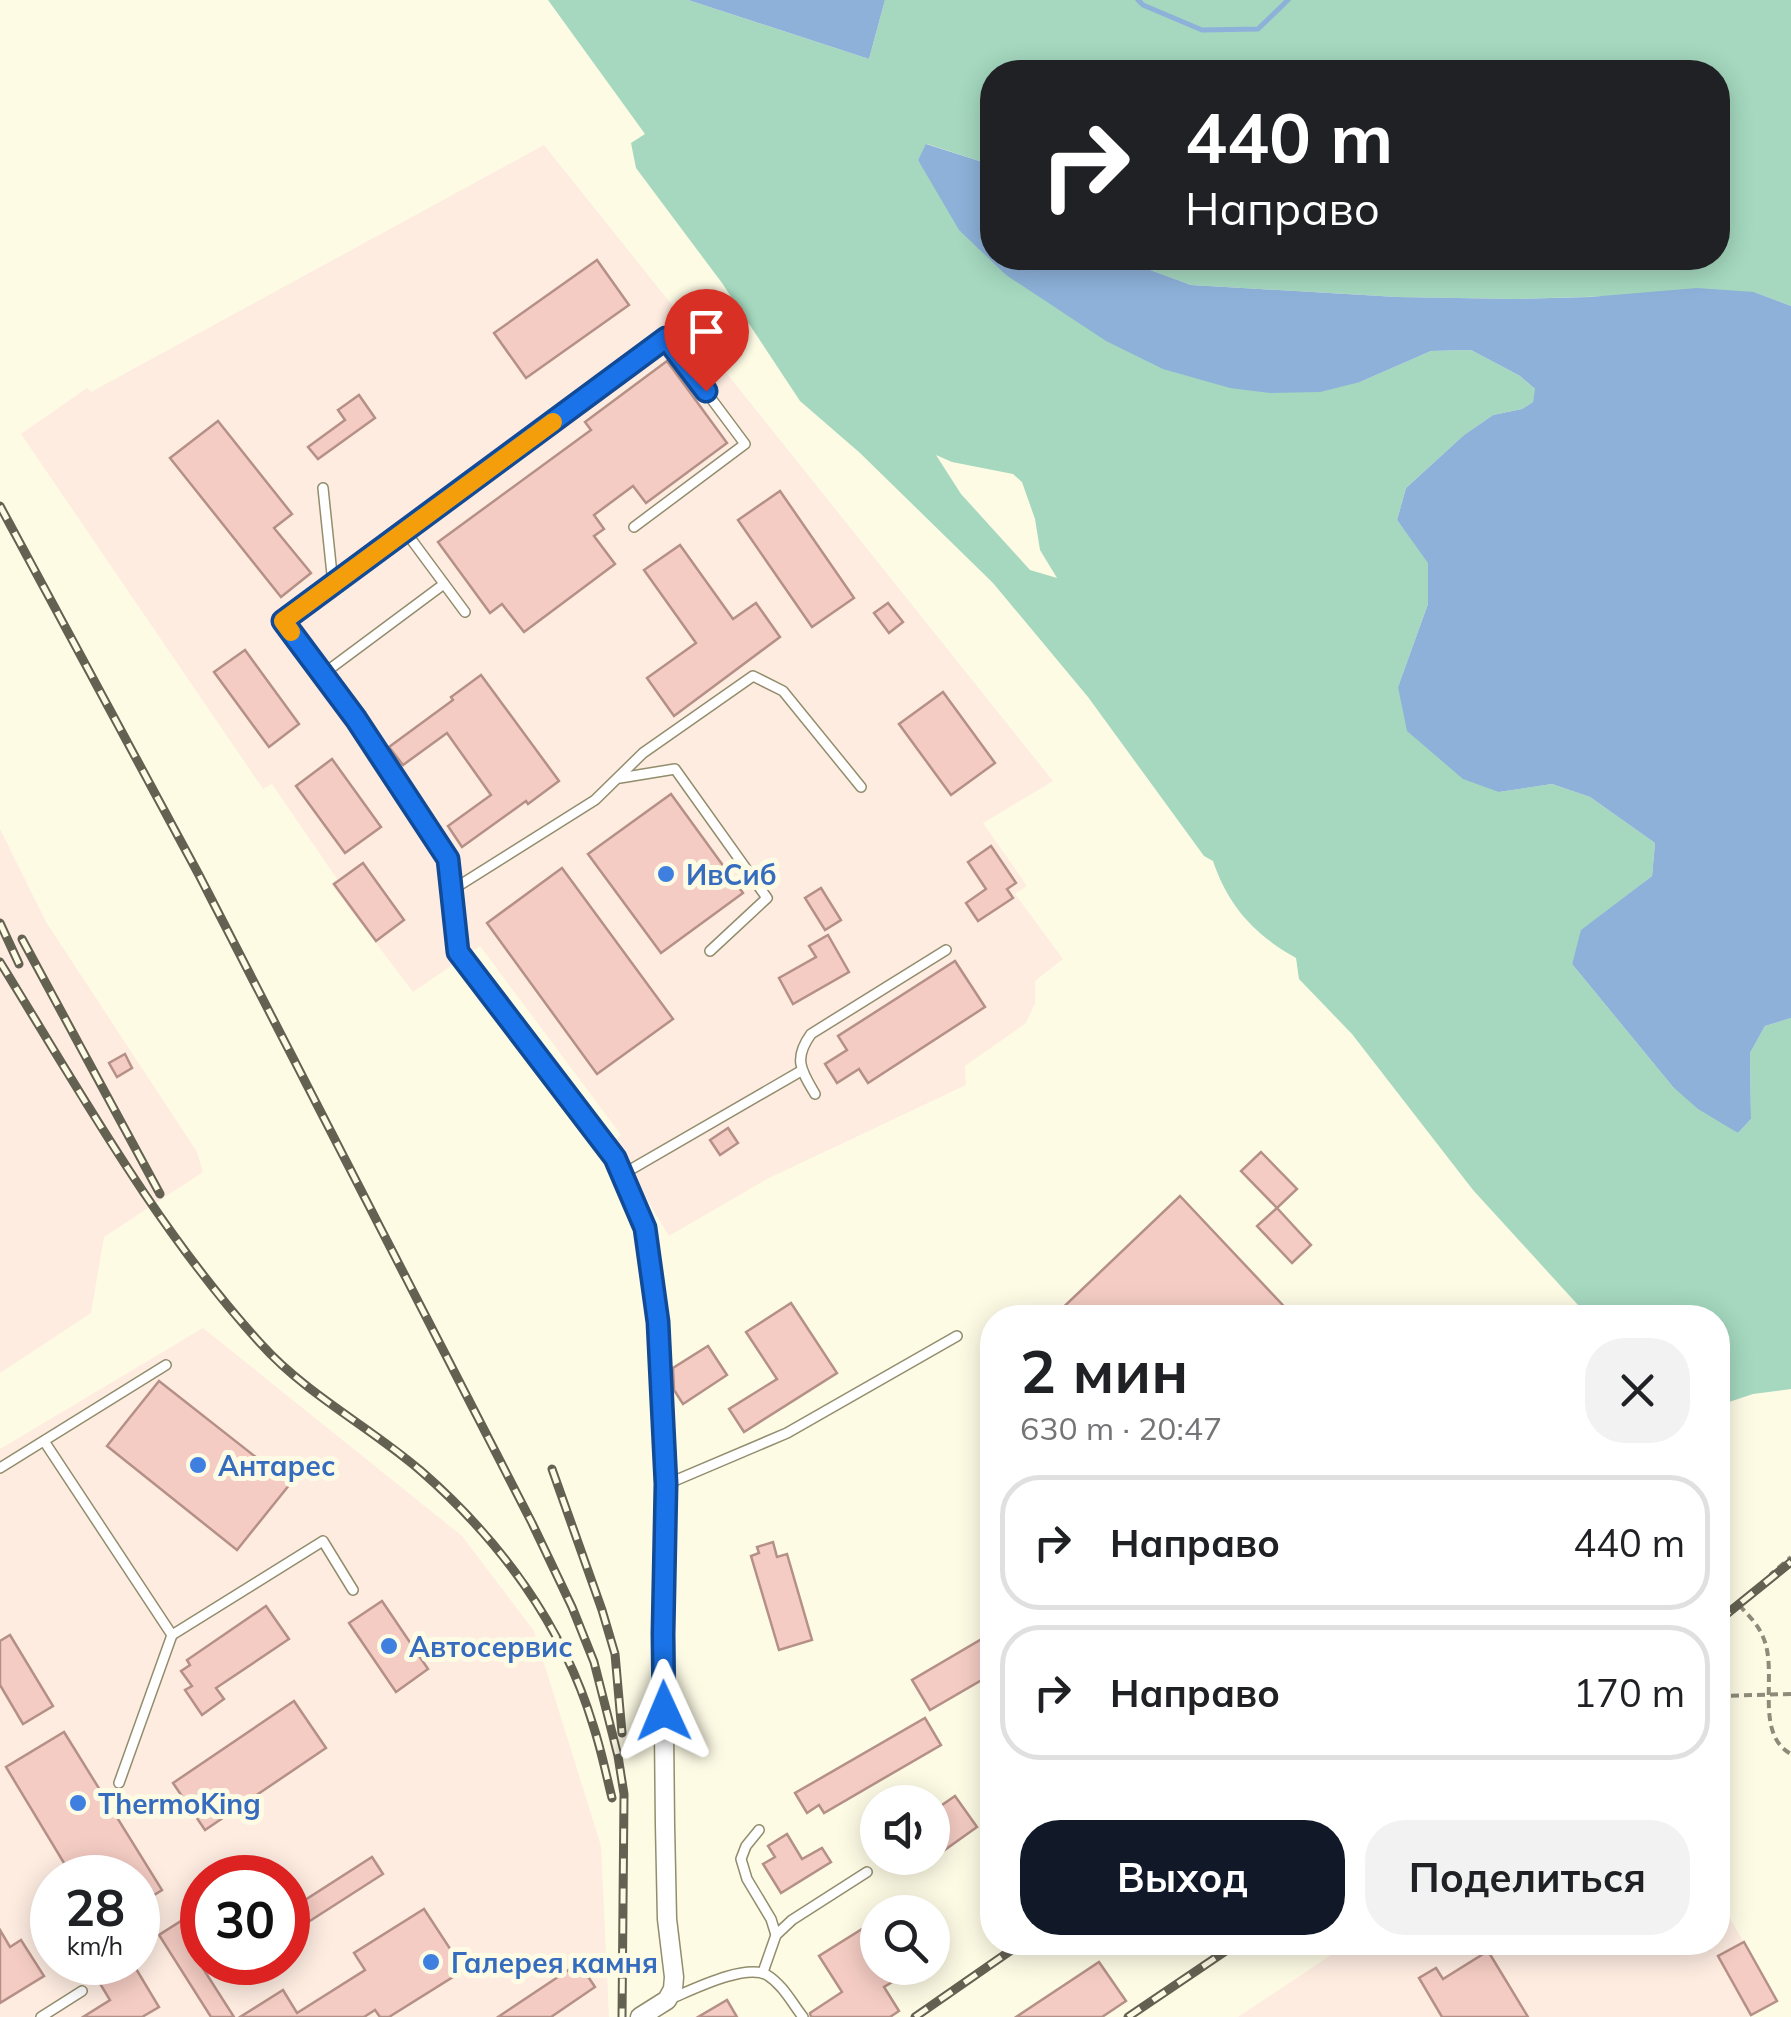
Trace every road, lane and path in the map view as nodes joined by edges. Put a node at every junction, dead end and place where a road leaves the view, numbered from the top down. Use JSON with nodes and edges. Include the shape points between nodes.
{"nodes":[{"id":1,"x":323,"y":488,"type":"dead end"},
{"id":2,"x":634,"y":527,"type":"dead end"},
{"id":3,"x":404,"y":531,"type":"junction"},
{"id":4,"x":333,"y":584,"type":"junction"},
{"id":5,"x":444,"y":584,"type":"junction"},
{"id":6,"x":465,"y":612,"type":"dead end"},
{"id":7,"x":322,"y":674,"type":"junction"},
{"id":8,"x":356,"y":719,"type":"joint"},
{"id":9,"x":620,"y":778,"type":"junction"},
{"id":10,"x":861,"y":787,"type":"dead end"},
{"id":11,"x":452,"y":890,"type":"junction"},
{"id":12,"x":946,"y":950,"type":"dead end"},
{"id":13,"x":710,"y":951,"type":"dead end"},
{"id":14,"x":801,"y":1071,"type":"junction"},
{"id":15,"x":815,"y":1094,"type":"dead end"},
{"id":16,"x":624,"y":1174,"type":"junction"},
{"id":17,"x":957,"y":1336,"type":"dead end"},
{"id":18,"x":166,"y":1365,"type":"dead end"},
{"id":19,"x":44,"y":1441,"type":"junction"},
{"id":20,"x":0,"y":1468,"type":"edge"},
{"id":21,"x":666,"y":1484,"type":"junction"},
{"id":22,"x":1791,"y":1556,"type":"edge"},
{"id":23,"x":1774,"y":1576,"type":"dead end"},
{"id":24,"x":353,"y":1590,"type":"dead end"},
{"id":25,"x":1740,"y":1605,"type":"dead end"},
{"id":26,"x":172,"y":1635,"type":"junction"},
{"id":27,"x":1770,"y":1693,"type":"junction"},
{"id":28,"x":1791,"y":1694,"type":"edge"},
{"id":29,"x":1730,"y":1695,"type":"edge"},
{"id":30,"x":1791,"y":1754,"type":"edge"},
{"id":31,"x":119,"y":1783,"type":"dead end"},
{"id":32,"x":759,"y":1830,"type":"dead end"},
{"id":33,"x":862,"y":1875,"type":"edge"},
{"id":34,"x":776,"y":1935,"type":"junction"},
{"id":35,"x":763,"y":1972,"type":"junction"},
{"id":36,"x":82,"y":1991,"type":"dead end"},
{"id":37,"x":668,"y":2000,"type":"junction"},
{"id":38,"x":41,"y":2017,"type":"edge"},
{"id":39,"x":640,"y":2017,"type":"edge"},
{"id":40,"x":803,"y":2017,"type":"edge"}],
"edges":[{"from":1,"to":4,"type":"lane"},
{"from":2,"to":3,"type":"lane","via":[[745,444],[666,338]]},
{"from":3,"to":4,"type":"lane"},
{"from":3,"to":5,"type":"lane"},
{"from":4,"to":7,"type":"lane","via":[[283,621]]},
{"from":5,"to":6,"type":"lane"},
{"from":5,"to":7,"type":"lane"},
{"from":7,"to":8,"type":"lane"},
{"from":8,"to":11,"type":"street","via":[[448,859]]},
{"from":9,"to":10,"type":"lane","via":[[643,753],[754,676],[782,691]]},
{"from":9,"to":11,"type":"lane"},
{"from":9,"to":13,"type":"lane","via":[[675,769],[768,898]]},
{"from":11,"to":16,"type":"street","via":[[458,952]]},
{"from":12,"to":14,"type":"lane","via":[[812,1034],[803,1046]]},
{"from":14,"to":15,"type":"lane"},
{"from":14,"to":16,"type":"lane"},
{"from":16,"to":21,"type":"street","via":[[645,1228],[658,1322]]},
{"from":17,"to":21,"type":"lane","via":[[787,1434]]},
{"from":18,"to":19,"type":"lane"},
{"from":19,"to":20,"type":"lane"},
{"from":19,"to":26,"type":"lane"},
{"from":21,"to":37,"type":"street","via":[[665,1825],[674,1976]]},
{"from":22,"to":23,"type":"path"},
{"from":24,"to":26,"type":"lane","via":[[323,1541]]},
{"from":25,"to":27,"type":"path","via":[[1764,1638]]},
{"from":26,"to":31,"type":"lane"},
{"from":27,"to":28,"type":"path"},
{"from":27,"to":29,"type":"path"},
{"from":27,"to":30,"type":"path","via":[[1769,1725]]},
{"from":32,"to":34,"type":"lane","via":[[740,1859]]},
{"from":33,"to":34,"type":"lane"},
{"from":34,"to":35,"type":"lane"},
{"from":35,"to":37,"type":"lane","via":[[710,1982]]},
{"from":35,"to":40,"type":"lane"},
{"from":36,"to":38,"type":"lane"},
{"from":37,"to":39,"type":"street"}]}
